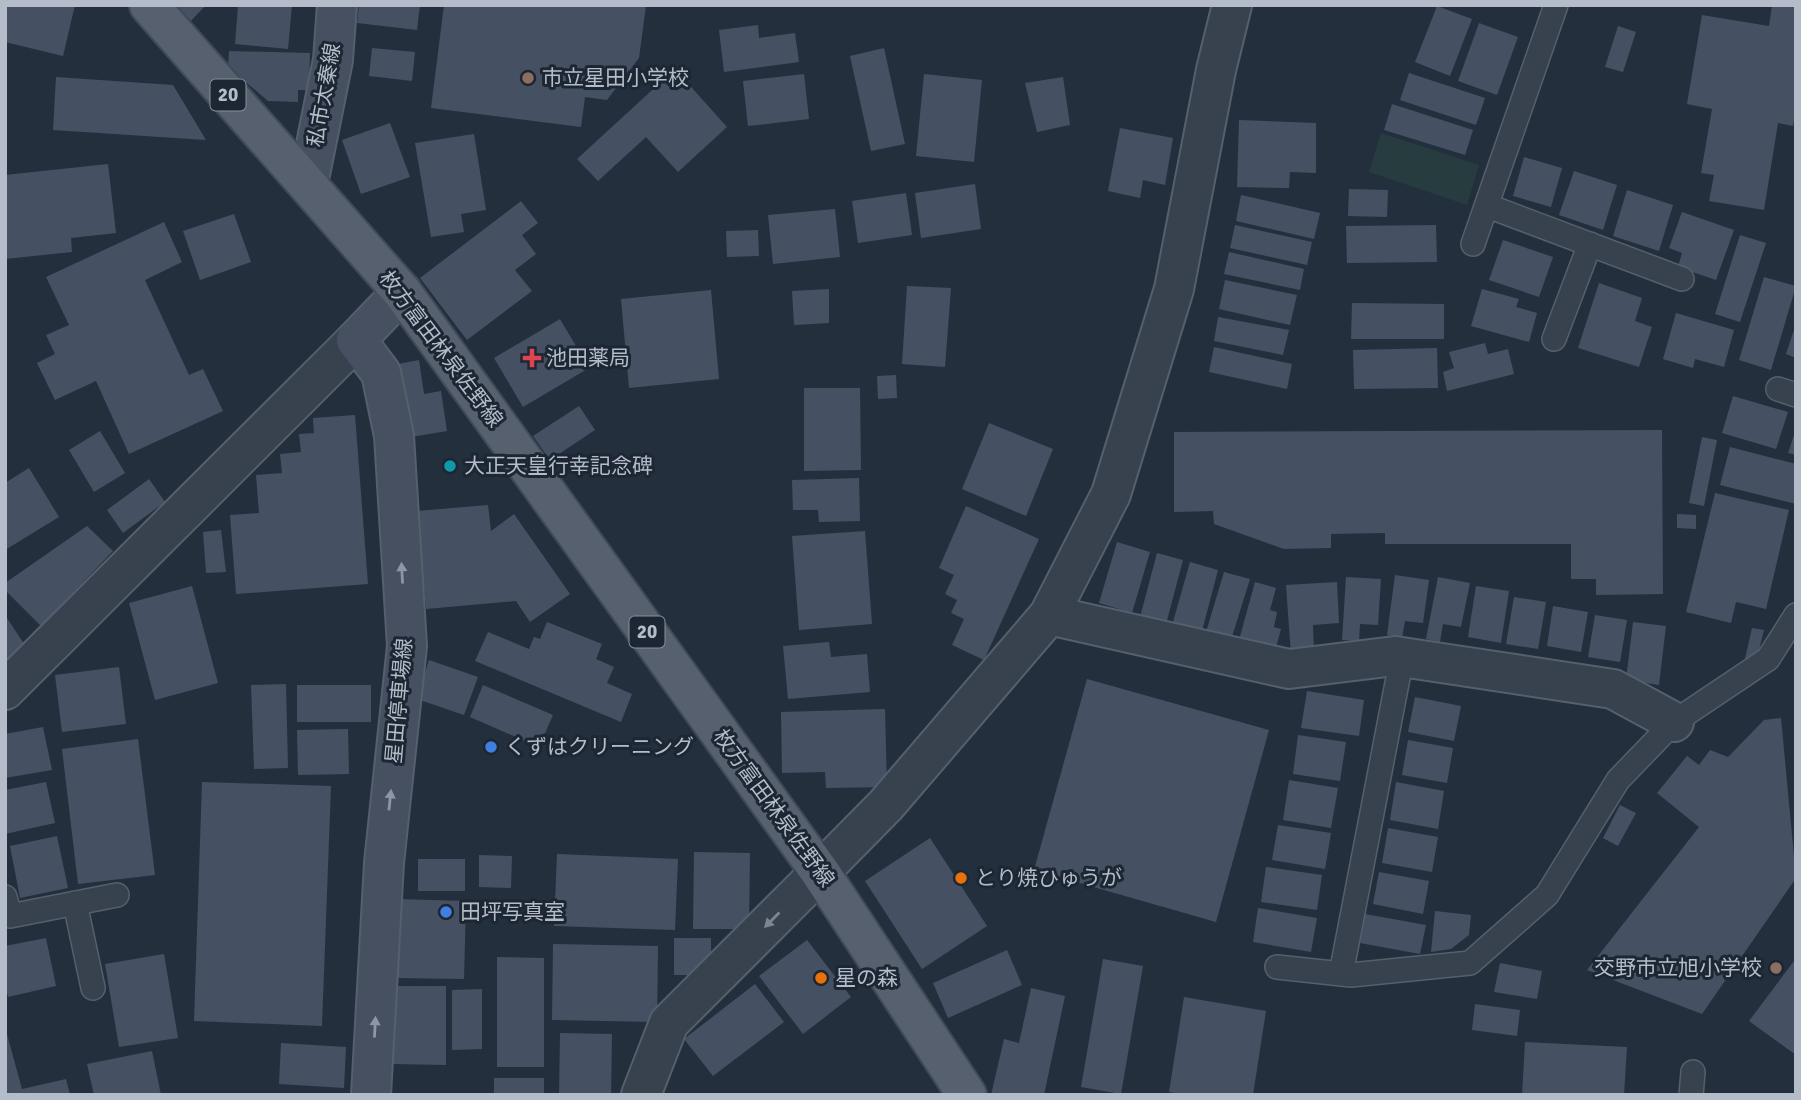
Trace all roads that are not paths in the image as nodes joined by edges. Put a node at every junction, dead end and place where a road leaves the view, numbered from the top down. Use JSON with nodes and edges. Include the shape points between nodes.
{"nodes":[{"id":1,"x":149,"y":5,"type":"edge"},
{"id":2,"x":337,"y":5,"type":"edge"},
{"id":3,"x":1232,"y":5,"type":"edge"},
{"id":4,"x":1556,"y":5,"type":"edge"},
{"id":5,"x":308,"y":184,"type":"junction"},
{"id":6,"x":1488,"y":206,"type":"junction"},
{"id":7,"x":1473,"y":244,"type":"dead end"},
{"id":8,"x":1590,"y":244,"type":"junction"},
{"id":9,"x":1682,"y":279,"type":"dead end"},
{"id":10,"x":402,"y":292,"type":"junction"},
{"id":11,"x":356,"y":340,"type":"junction"},
{"id":12,"x":1554,"y":340,"type":"dead end"},
{"id":13,"x":1049,"y":615,"type":"junction"},
{"id":14,"x":1796,"y":615,"type":"edge"},
{"id":15,"x":1402,"y":657,"type":"junction"},
{"id":16,"x":5,"y":690,"type":"edge"},
{"id":17,"x":1674,"y":722,"type":"junction"},
{"id":18,"x":820,"y":872,"type":"junction"},
{"id":19,"x":117,"y":895,"type":"dead end"},
{"id":20,"x":5,"y":897,"type":"edge"},
{"id":21,"x":75,"y":903,"type":"junction"},
{"id":22,"x":1277,"y":967,"type":"dead end"},
{"id":23,"x":1341,"y":974,"type":"junction"},
{"id":24,"x":93,"y":988,"type":"dead end"},
{"id":25,"x":961,"y":1092,"type":"edge"},
{"id":26,"x":371,"y":1095,"type":"edge"},
{"id":27,"x":641,"y":1095,"type":"edge"}],
"edges":[{"from":1,"to":5,"type":"main road","name":"枚方富田林泉佐野線","number":"20"},
{"from":2,"to":5,"type":"main road","name":"私市太秦線","via":[[333,60]]},
{"from":3,"to":13,"type":"street","via":[[1174,289],[1111,494]]},
{"from":4,"to":6,"type":"lane"},
{"from":5,"to":10,"type":"main road","name":"枚方富田林泉佐野線","number":"20"},
{"from":6,"to":7,"type":"lane"},
{"from":6,"to":8,"type":"lane"},
{"from":8,"to":9,"type":"lane"},
{"from":8,"to":12,"type":"lane"},
{"from":10,"to":11,"type":"main road"},
{"from":10,"to":18,"type":"main road","name":"枚方富田林泉佐野線","number":"20"},
{"from":11,"to":16,"type":"street"},
{"from":26,"to":11,"type":"main road","name":"星田停車場線","one_way":true,"via":[[384,863],[407,646],[394,436],[381,373]]},
{"from":13,"to":15,"type":"street","via":[[1289,669]]},
{"from":13,"to":18,"type":"street","via":[[886,805]]},
{"from":14,"to":17,"type":"lane","via":[[1768,659]]},
{"from":15,"to":17,"type":"street","via":[[1612,689]]},
{"from":15,"to":23,"type":"lane"},
{"from":17,"to":23,"type":"lane","via":[[1618,780],[1547,895],[1470,963]]},
{"from":18,"to":25,"type":"main road","name":"枚方富田林泉佐野線","number":"20"},
{"from":18,"to":27,"type":"street","one_way":true,"via":[[669,1023]]},
{"from":19,"to":21,"type":"lane"},
{"from":20,"to":21,"type":"lane","via":[[10,916]]},
{"from":21,"to":24,"type":"lane"},
{"from":22,"to":23,"type":"lane"}]}
